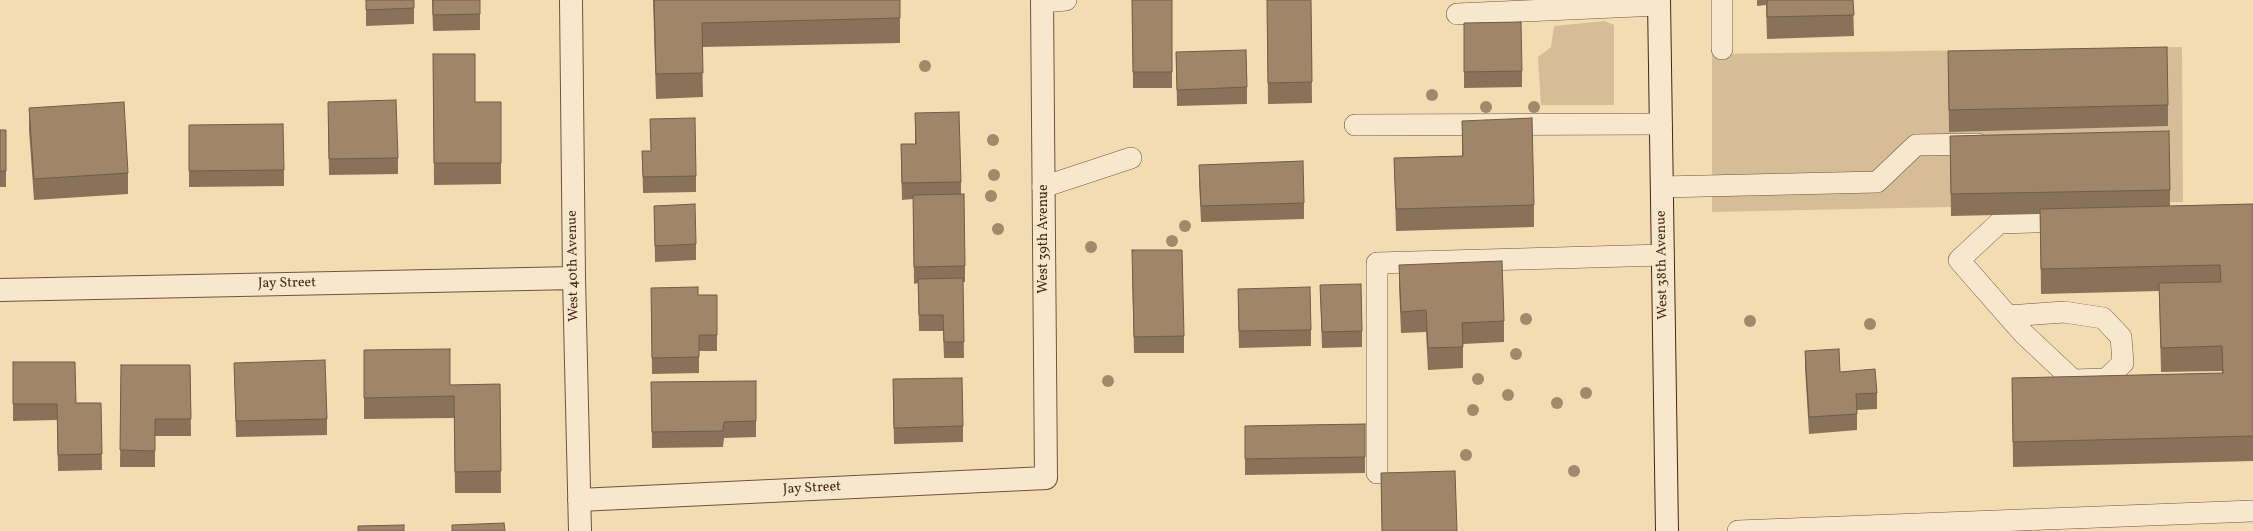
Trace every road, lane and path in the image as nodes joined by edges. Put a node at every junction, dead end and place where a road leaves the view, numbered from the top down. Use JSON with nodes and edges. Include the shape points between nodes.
{"nodes":[{"id":1,"x":571,"y":0,"type":"edge"},
{"id":2,"x":1066,"y":0,"type":"edge"},
{"id":3,"x":1722,"y":0,"type":"edge"},
{"id":4,"x":1042,"y":1,"type":"edge"},
{"id":5,"x":1659,"y":2,"type":"edge"},
{"id":6,"x":1457,"y":14,"type":"dead end"},
{"id":7,"x":1722,"y":49,"type":"dead end"},
{"id":8,"x":1661,"y":124,"type":"junction"},
{"id":9,"x":1355,"y":125,"type":"dead end"},
{"id":10,"x":1994,"y":143,"type":"edge"},
{"id":11,"x":1132,"y":158,"type":"dead end"},
{"id":12,"x":1043,"y":187,"type":"junction"},
{"id":13,"x":1662,"y":187,"type":"junction"},
{"id":14,"x":2086,"y":220,"type":"edge"},
{"id":15,"x":1662,"y":255,"type":"junction"},
{"id":16,"x":574,"y":278,"type":"junction"},
{"id":17,"x":0,"y":290,"type":"edge"},
{"id":18,"x":2008,"y":316,"type":"junction"},
{"id":19,"x":1377,"y":473,"type":"dead end"},
{"id":20,"x":1046,"y":478,"type":"joint"},
{"id":21,"x":579,"y":500,"type":"junction"},
{"id":22,"x":2253,"y":511,"type":"edge"},
{"id":23,"x":580,"y":531,"type":"edge"},
{"id":24,"x":1667,"y":531,"type":"edge"},
{"id":25,"x":1738,"y":531,"type":"edge"}],
"edges":[{"from":1,"to":16,"type":"street","name":"West 40th Avenue"},
{"from":2,"to":4,"type":"lane"},
{"from":3,"to":7,"type":"lane"},
{"from":4,"to":12,"type":"street","name":"West 39th Avenue"},
{"from":5,"to":6,"type":"lane"},
{"from":5,"to":8,"type":"street","name":"West 38th Avenue"},
{"from":8,"to":9,"type":"lane"},
{"from":8,"to":13,"type":"street","name":"West 38th Avenue"},
{"from":10,"to":13,"type":"lane","via":[[1916,145],[1877,182]]},
{"from":11,"to":12,"type":"lane"},
{"from":12,"to":20,"type":"street","name":"West 39th Avenue"},
{"from":13,"to":15,"type":"street","name":"West 38th Avenue"},
{"from":14,"to":18,"type":"lane","via":[[1999,223],[1959,260]]},
{"from":15,"to":19,"type":"lane","via":[[1377,263]]},
{"from":15,"to":24,"type":"street","name":"West 38th Avenue"},
{"from":16,"to":17,"type":"street","name":"Jay Street"},
{"from":16,"to":21,"type":"street","name":"West 40th Avenue"},
{"from":18,"to":18,"type":"lane","via":[[2073,380],[2106,380],[2123,363],[2121,337],[2103,318],[2064,312]]},
{"from":20,"to":21,"type":"street","name":"Jay Street"},
{"from":21,"to":23,"type":"street","name":"West 40th Avenue"},
{"from":22,"to":25,"type":"lane"}]}
